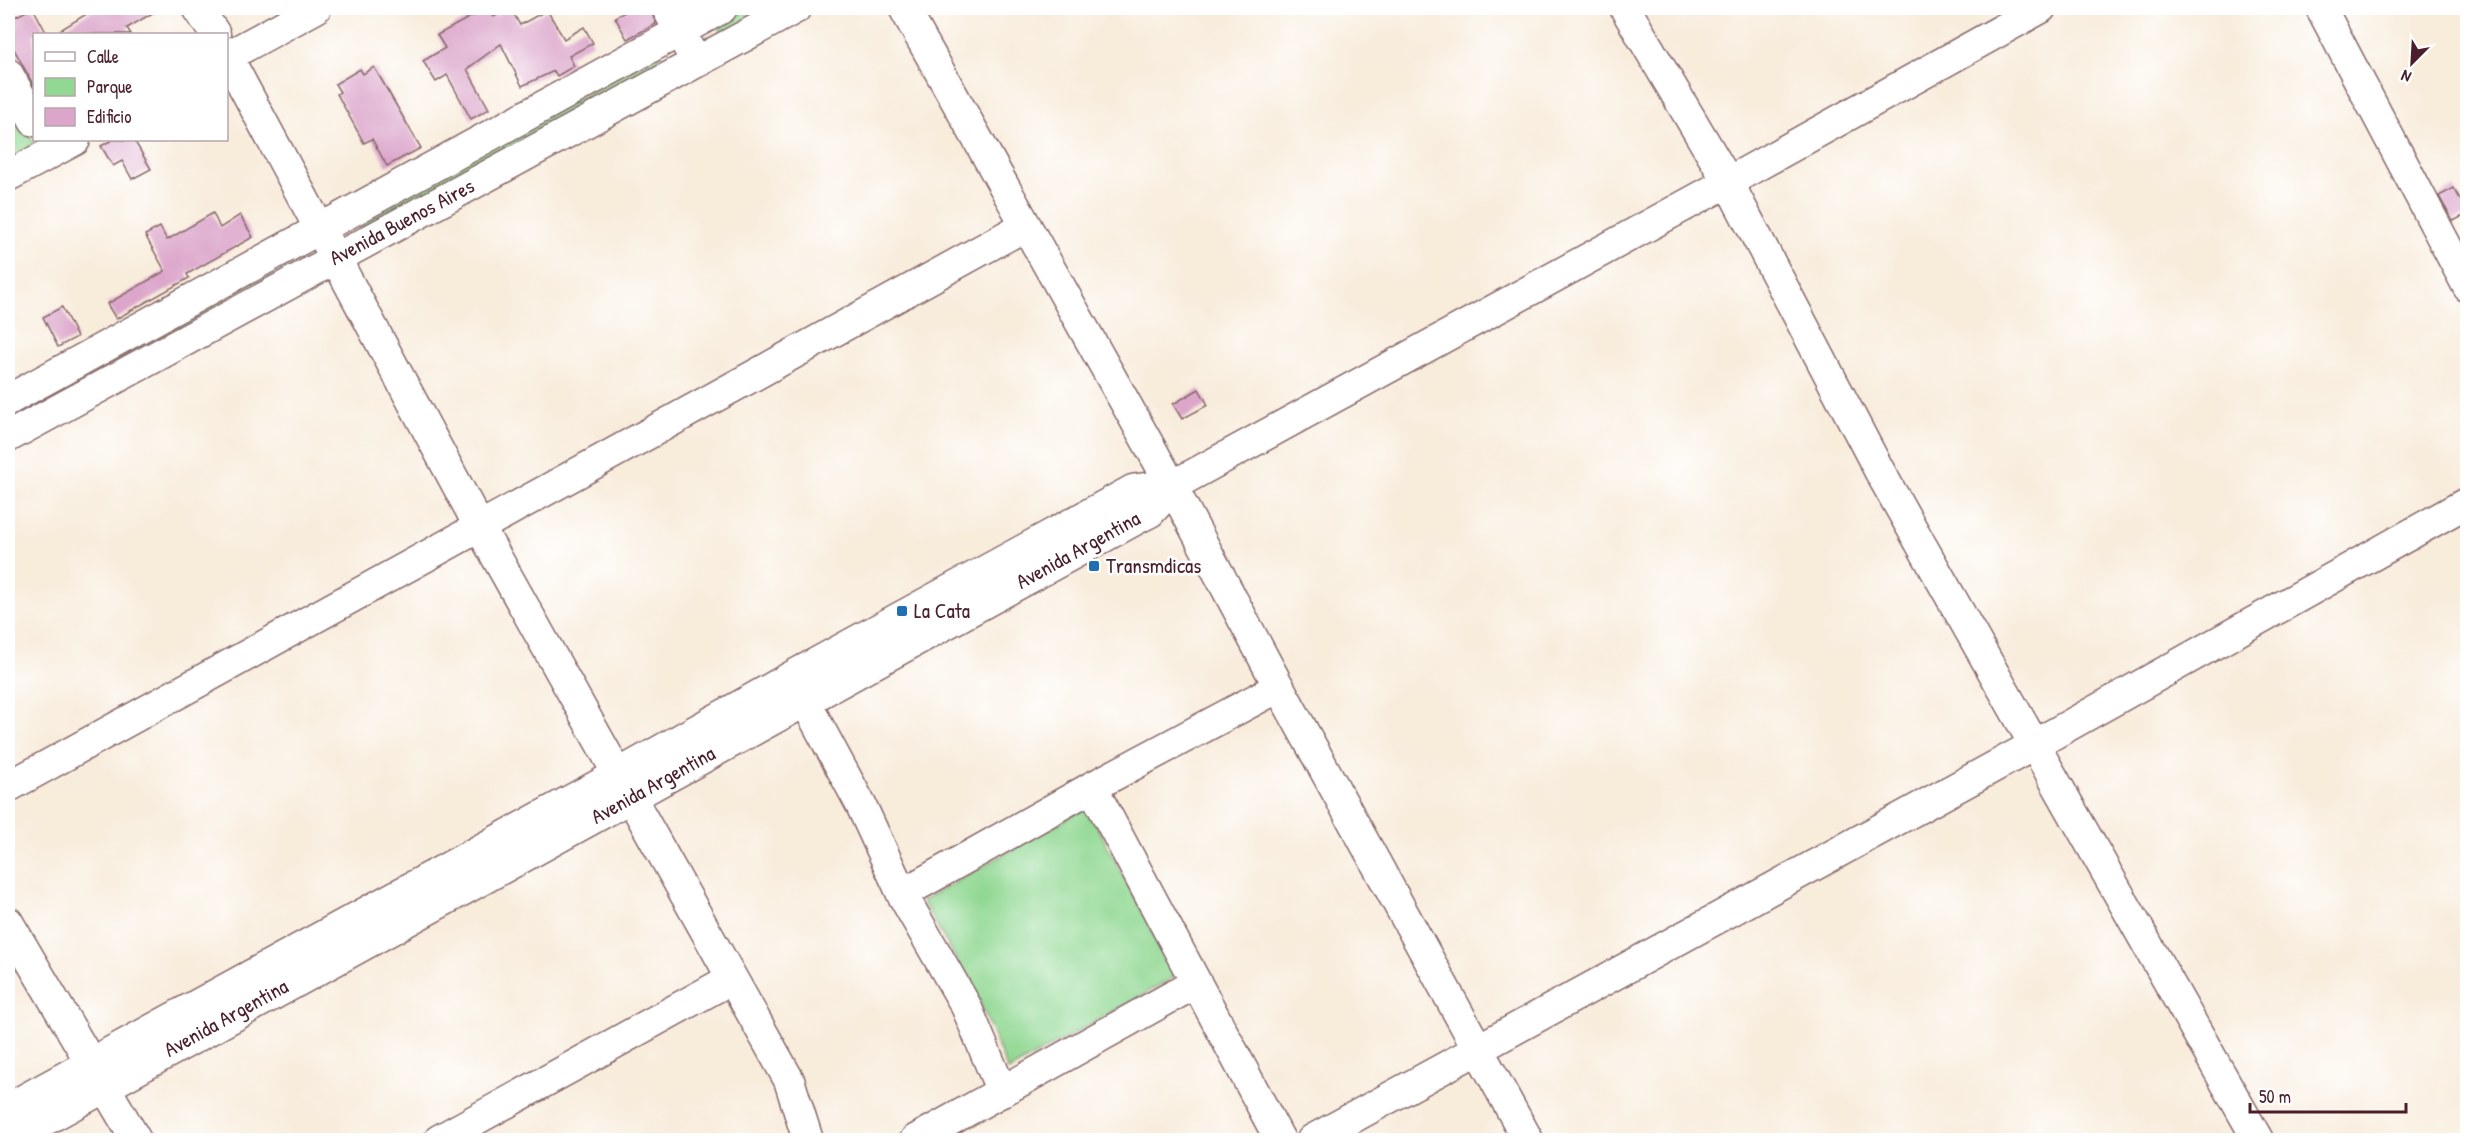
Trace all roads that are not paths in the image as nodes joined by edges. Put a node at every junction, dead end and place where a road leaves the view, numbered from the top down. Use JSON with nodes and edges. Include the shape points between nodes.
{"nodes":[{"id":1,"x":198,"y":8,"type":"edge"},
{"id":2,"x":316,"y":8,"type":"edge"},
{"id":3,"x":723,"y":8,"type":"edge"},
{"id":4,"x":796,"y":8,"type":"edge"},
{"id":5,"x":904,"y":8,"type":"edge"},
{"id":6,"x":1625,"y":8,"type":"edge"},
{"id":7,"x":2041,"y":8,"type":"edge"},
{"id":8,"x":2321,"y":8,"type":"edge"},
{"id":9,"x":673,"y":19,"type":"edge"},
{"id":10,"x":213,"y":33,"type":"edge"},
{"id":11,"x":228,"y":48,"type":"edge"},
{"id":12,"x":228,"y":57,"type":"edge"},
{"id":13,"x":697,"y":63,"type":"junction"},
{"id":14,"x":8,"y":74,"type":"edge"},
{"id":15,"x":33,"y":119,"type":"edge"},
{"id":16,"x":58,"y":144,"type":"edge"},
{"id":17,"x":8,"y":176,"type":"edge"},
{"id":18,"x":1728,"y":182,"type":"junction"},
{"id":19,"x":1025,"y":226,"type":"junction"},
{"id":20,"x":319,"y":228,"type":"junction"},
{"id":21,"x":335,"y":259,"type":"junction"},
{"id":22,"x":2468,"y":287,"type":"edge"},
{"id":23,"x":8,"y":400,"type":"edge"},
{"id":24,"x":8,"y":437,"type":"edge"},
{"id":25,"x":1172,"y":486,"type":"junction"},
{"id":26,"x":2468,"y":502,"type":"edge"},
{"id":27,"x":479,"y":526,"type":"junction"},
{"id":28,"x":1279,"y":687,"type":"junction"},
{"id":29,"x":805,"y":701,"type":"junction"},
{"id":30,"x":2034,"y":745,"type":"junction"},
{"id":31,"x":8,"y":787,"type":"edge"},
{"id":32,"x":624,"y":787,"type":"junction"},
{"id":33,"x":1092,"y":787,"type":"junction"},
{"id":34,"x":902,"y":894,"type":"junction"},
{"id":35,"x":8,"y":922,"type":"edge"},
{"id":36,"x":731,"y":979,"type":"junction"},
{"id":37,"x":1196,"y":983,"type":"junction"},
{"id":38,"x":1478,"y":1050,"type":"junction"},
{"id":39,"x":98,"y":1074,"type":"junction"},
{"id":40,"x":1002,"y":1092,"type":"junction"},
{"id":41,"x":8,"y":1110,"type":"edge"},
{"id":42,"x":8,"y":1139,"type":"edge"},
{"id":43,"x":136,"y":1140,"type":"edge"},
{"id":44,"x":439,"y":1140,"type":"edge"},
{"id":45,"x":808,"y":1140,"type":"edge"},
{"id":46,"x":915,"y":1140,"type":"edge"},
{"id":47,"x":1280,"y":1140,"type":"edge"},
{"id":48,"x":1312,"y":1140,"type":"edge"},
{"id":49,"x":1528,"y":1140,"type":"edge"},
{"id":50,"x":2258,"y":1140,"type":"edge"}],
"edges":[{"from":1,"to":10,"type":"street"},
{"from":2,"to":11,"type":"street"},
{"from":3,"to":9,"type":"street","name":"Avenida Buenos Aires"},
{"from":4,"to":13,"type":"street","name":"Avenida Buenos Aires"},
{"from":5,"to":19,"type":"street"},
{"from":6,"to":18,"type":"street"},
{"from":7,"to":18,"type":"street"},
{"from":8,"to":22,"type":"street"},
{"from":9,"to":13,"type":"street"},
{"from":9,"to":20,"type":"street","name":"Avenida Buenos Aires"},
{"from":12,"to":20,"type":"street"},
{"from":13,"to":21,"type":"street","name":"Avenida Buenos Aires"},
{"from":14,"to":15,"type":"street"},
{"from":16,"to":17,"type":"street"},
{"from":18,"to":25,"type":"street"},
{"from":18,"to":30,"type":"street","via":[[1880,472]]},
{"from":19,"to":25,"type":"street"},
{"from":19,"to":27,"type":"street"},
{"from":20,"to":21,"type":"street"},
{"from":20,"to":23,"type":"street","name":"Avenida Buenos Aires"},
{"from":21,"to":24,"type":"street","name":"Avenida Buenos Aires"},
{"from":21,"to":27,"type":"street"},
{"from":25,"to":28,"type":"street"},
{"from":25,"to":29,"type":"main road","name":"Avenida Argentina","via":[[1149,511]]},
{"from":25,"to":32,"type":"main road","name":"Avenida Argentina","via":[[1134,491],[792,678]]},
{"from":26,"to":30,"type":"street"},
{"from":27,"to":31,"type":"street"},
{"from":27,"to":32,"type":"street"},
{"from":28,"to":33,"type":"street"},
{"from":28,"to":38,"type":"street"},
{"from":29,"to":32,"type":"main road","name":"Avenida Argentina"},
{"from":29,"to":34,"type":"street","via":[[861,805]]},
{"from":30,"to":38,"type":"street"},
{"from":30,"to":50,"type":"street"},
{"from":32,"to":36,"type":"street"},
{"from":32,"to":39,"type":"main road","name":"Avenida Argentina"},
{"from":33,"to":34,"type":"street"},
{"from":33,"to":37,"type":"street"},
{"from":34,"to":40,"type":"street","via":[[966,1006]]},
{"from":35,"to":39,"type":"street"},
{"from":36,"to":44,"type":"street"},
{"from":36,"to":45,"type":"street","via":[[789,1080]]},
{"from":37,"to":40,"type":"street"},
{"from":37,"to":47,"type":"street"},
{"from":38,"to":48,"type":"street"},
{"from":38,"to":49,"type":"street"},
{"from":39,"to":41,"type":"main road","name":"Avenida Argentina"},
{"from":39,"to":42,"type":"main road","name":"Avenida Argentina"},
{"from":39,"to":43,"type":"street"},
{"from":40,"to":46,"type":"street"}]}
